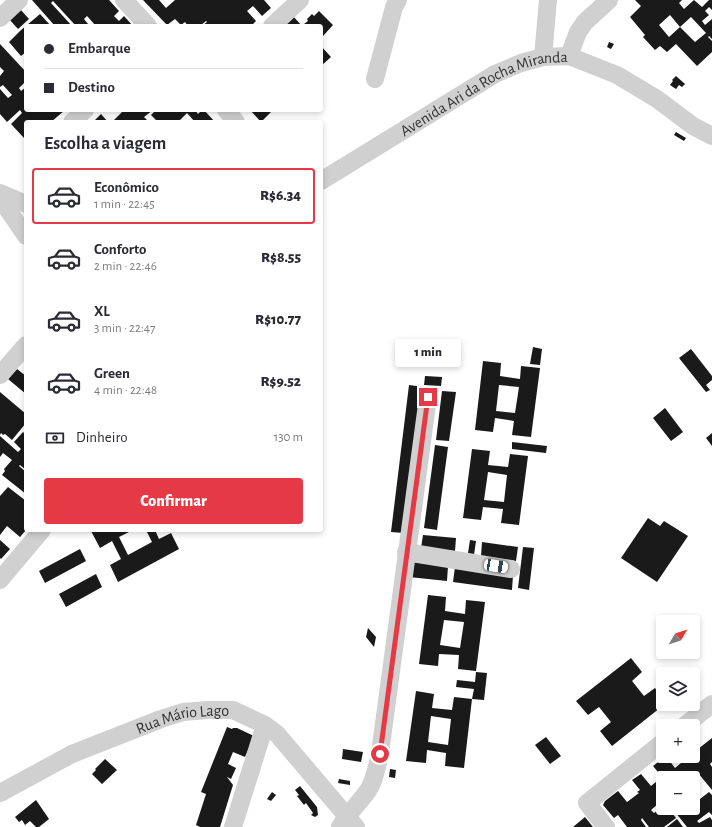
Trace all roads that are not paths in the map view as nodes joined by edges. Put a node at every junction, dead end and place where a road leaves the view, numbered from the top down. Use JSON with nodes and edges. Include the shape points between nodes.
{"nodes":[{"id":1,"x":19,"y":0,"type":"edge"},
{"id":2,"x":124,"y":0,"type":"edge"},
{"id":3,"x":300,"y":0,"type":"edge"},
{"id":4,"x":398,"y":0,"type":"edge"},
{"id":5,"x":548,"y":0,"type":"edge"},
{"id":6,"x":609,"y":0,"type":"edge"},
{"id":7,"x":0,"y":18,"type":"edge"},
{"id":8,"x":146,"y":24,"type":"edge"},
{"id":9,"x":274,"y":24,"type":"edge"},
{"id":10,"x":568,"y":56,"type":"junction"},
{"id":11,"x":543,"y":57,"type":"junction"},
{"id":12,"x":375,"y":79,"type":"dead end"},
{"id":13,"x":83,"y":112,"type":"edge"},
{"id":14,"x":228,"y":112,"type":"edge"},
{"id":15,"x":74,"y":120,"type":"edge"},
{"id":16,"x":234,"y":120,"type":"edge"},
{"id":17,"x":712,"y":136,"type":"edge"},
{"id":18,"x":323,"y":180,"type":"edge"},
{"id":19,"x":0,"y":193,"type":"edge"},
{"id":20,"x":0,"y":198,"type":"edge"},
{"id":21,"x":24,"y":203,"type":"edge"},
{"id":22,"x":24,"y":233,"type":"edge"},
{"id":23,"x":24,"y":347,"type":"edge"},
{"id":24,"x":0,"y":375,"type":"edge"},
{"id":25,"x":428,"y":397,"type":"dead end"},
{"id":26,"x":40,"y":532,"type":"edge"},
{"id":27,"x":406,"y":552,"type":"junction"},
{"id":28,"x":511,"y":569,"type":"dead end"},
{"id":29,"x":0,"y":580,"type":"edge"},
{"id":30,"x":712,"y":704,"type":"edge"},
{"id":31,"x":693,"y":719,"type":"edge"},
{"id":32,"x":266,"y":725,"type":"junction"},
{"id":33,"x":656,"y":748,"type":"edge"},
{"id":34,"x":0,"y":793,"type":"edge"},
{"id":35,"x":348,"y":823,"type":"edge"},
{"id":36,"x":233,"y":827,"type":"edge"},
{"id":37,"x":606,"y":827,"type":"edge"}],
"edges":[{"from":1,"to":7,"type":"street"},
{"from":2,"to":8,"type":"street"},
{"from":3,"to":9,"type":"street"},
{"from":4,"to":12,"type":"street"},
{"from":5,"to":11,"type":"street"},
{"from":6,"to":10,"type":"street","via":[[581,27]]},
{"from":10,"to":11,"type":"street","name":"Avenida Ari da Rocha Miranda"},
{"from":10,"to":17,"type":"street","name":"Avenida Ari da Rocha Miranda","via":[[617,75]]},
{"from":11,"to":18,"type":"street","name":"Avenida Ari da Rocha Miranda","via":[[495,74]]},
{"from":13,"to":15,"type":"street"},
{"from":14,"to":16,"type":"street"},
{"from":19,"to":21,"type":"street"},
{"from":20,"to":22,"type":"street"},
{"from":23,"to":24,"type":"street"},
{"from":25,"to":27,"type":"street"},
{"from":26,"to":29,"type":"street"},
{"from":27,"to":28,"type":"street"},
{"from":27,"to":35,"type":"street","via":[[380,754],[374,777]]},
{"from":30,"to":31,"type":"street"},
{"from":32,"to":34,"type":"street","name":"Rua Mário Lago","via":[[233,710],[183,712],[72,754]]},
{"from":32,"to":35,"type":"street","name":"Rua Mário Lago","via":[[277,734]]},
{"from":32,"to":36,"type":"street"},
{"from":33,"to":37,"type":"street","via":[[587,802]]}]}
